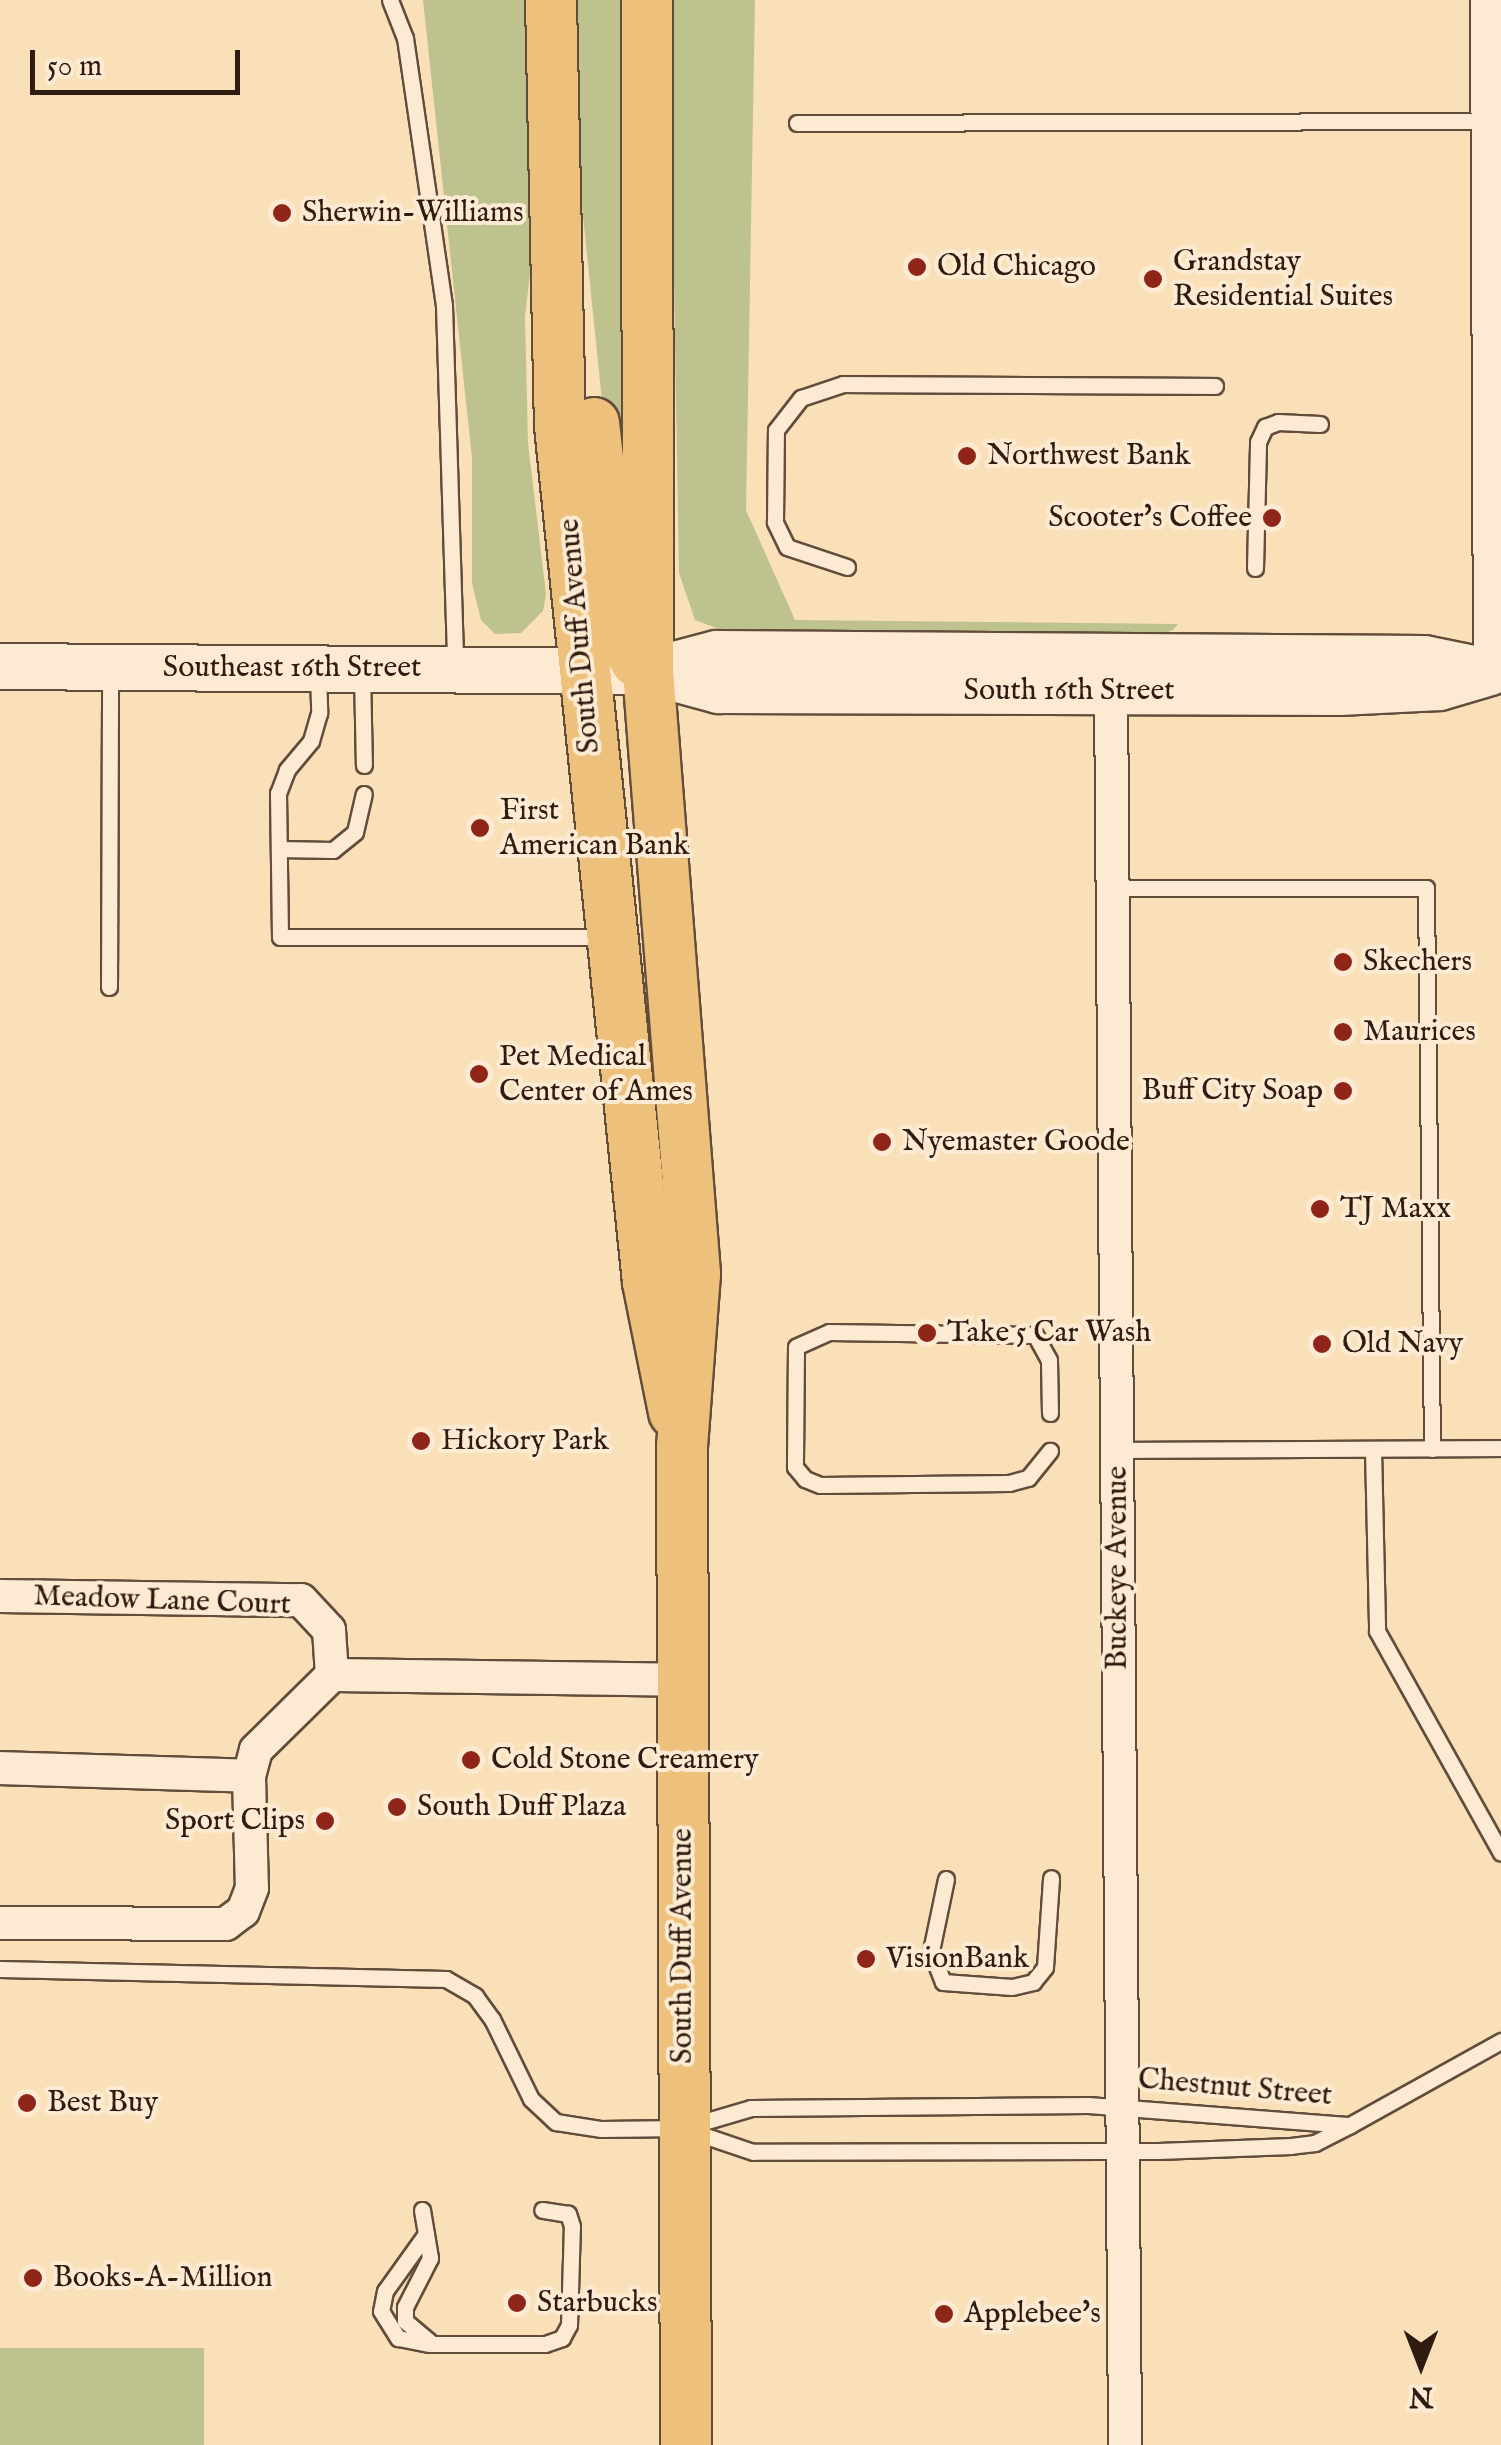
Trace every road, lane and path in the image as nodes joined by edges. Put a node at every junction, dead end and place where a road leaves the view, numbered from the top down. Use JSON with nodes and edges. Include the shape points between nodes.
{"nodes":[{"id":1,"x":390,"y":0,"type":"edge"},
{"id":2,"x":551,"y":0,"type":"edge"},
{"id":3,"x":647,"y":0,"type":"edge"},
{"id":4,"x":1487,"y":0,"type":"edge"},
{"id":5,"x":551,"y":106,"type":"junction"},
{"id":6,"x":1487,"y":121,"type":"junction"},
{"id":7,"x":796,"y":123,"type":"dead end"},
{"id":8,"x":1214,"y":386,"type":"dead end"},
{"id":9,"x":1320,"y":424,"type":"dead end"},
{"id":10,"x":846,"y":566,"type":"dead end"},
{"id":11,"x":1255,"y":568,"type":"dead end"},
{"id":12,"x":0,"y":666,"type":"edge"},
{"id":13,"x":110,"y":667,"type":"junction"},
{"id":14,"x":318,"y":668,"type":"junction"},
{"id":15,"x":362,"y":669,"type":"junction"},
{"id":16,"x":456,"y":669,"type":"junction"},
{"id":17,"x":584,"y":670,"type":"junction"},
{"id":18,"x":648,"y":670,"type":"junction"},
{"id":19,"x":1496,"y":672,"type":"edge"},
{"id":20,"x":1111,"y":691,"type":"junction"},
{"id":21,"x":364,"y":765,"type":"dead end"},
{"id":22,"x":364,"y":794,"type":"dead end"},
{"id":23,"x":279,"y":849,"type":"junction"},
{"id":24,"x":1112,"y":888,"type":"junction"},
{"id":25,"x":612,"y":937,"type":"junction"},
{"id":26,"x":109,"y":988,"type":"dead end"},
{"id":27,"x":1050,"y":1414,"type":"dead end"},
{"id":28,"x":682,"y":1446,"type":"junction"},
{"id":29,"x":1373,"y":1448,"type":"junction"},
{"id":30,"x":1432,"y":1448,"type":"junction"},
{"id":31,"x":1501,"y":1448,"type":"edge"},
{"id":32,"x":1117,"y":1450,"type":"junction"},
{"id":33,"x":1050,"y":1451,"type":"dead end"},
{"id":34,"x":0,"y":1596,"type":"edge"},
{"id":35,"x":332,"y":1674,"type":"junction"},
{"id":36,"x":682,"y":1680,"type":"junction"},
{"id":37,"x":0,"y":1768,"type":"edge"},
{"id":38,"x":249,"y":1776,"type":"junction"},
{"id":39,"x":1501,"y":1853,"type":"edge"},
{"id":40,"x":1051,"y":1878,"type":"dead end"},
{"id":41,"x":946,"y":1879,"type":"dead end"},
{"id":42,"x":0,"y":1923,"type":"edge"},
{"id":43,"x":0,"y":1969,"type":"edge"},
{"id":44,"x":1501,"y":2042,"type":"edge"},
{"id":45,"x":1122,"y":2106,"type":"junction"},
{"id":46,"x":1350,"y":2126,"type":"junction"},
{"id":47,"x":683,"y":2128,"type":"junction"},
{"id":48,"x":1122,"y":2151,"type":"junction"},
{"id":49,"x":422,"y":2210,"type":"dead end"},
{"id":50,"x":542,"y":2210,"type":"dead end"},
{"id":51,"x":426,"y":2234,"type":"junction"},
{"id":52,"x":432,"y":2344,"type":"junction"},
{"id":53,"x":686,"y":2445,"type":"edge"},
{"id":54,"x":1126,"y":2445,"type":"edge"}],
"edges":[{"from":1,"to":16,"type":"lane","via":[[415,93],[444,306]]},
{"from":2,"to":5,"type":"main road","name":"South Duff Avenue"},
{"from":3,"to":18,"type":"main road","name":"South Duff Avenue"},
{"from":4,"to":6,"type":"street"},
{"from":5,"to":17,"type":"main road","name":"South Duff Avenue","via":[[560,426]]},
{"from":5,"to":18,"type":"main road","via":[[615,612],[624,646]]},
{"from":6,"to":7,"type":"lane"},
{"from":6,"to":19,"type":"street"},
{"from":8,"to":10,"type":"lane","via":[[843,384],[801,398],[776,430],[775,522],[787,547]]},
{"from":9,"to":11,"type":"lane","via":[[1278,422],[1265,427],[1258,442]]},
{"from":12,"to":13,"type":"main road","name":"Southeast 16th Street"},
{"from":13,"to":14,"type":"main road","name":"Southeast 16th Street"},
{"from":13,"to":26,"type":"lane"},
{"from":14,"to":15,"type":"main road","name":"Southeast 16th Street"},
{"from":14,"to":23,"type":"lane","via":[[320,713],[278,794]]},
{"from":15,"to":16,"type":"main road","name":"Southeast 16th Street"},
{"from":15,"to":21,"type":"lane"},
{"from":16,"to":17,"type":"main road","name":"Southeast 16th Street"},
{"from":17,"to":18,"type":"main road","name":"South 16th Street"},
{"from":17,"to":25,"type":"main road","name":"South Duff Avenue"},
{"from":18,"to":19,"type":"main road","name":"South 16th Street","via":[[716,653],[1404,658]]},
{"from":18,"to":20,"type":"main road","name":"South 16th Street","via":[[718,690]]},
{"from":18,"to":28,"type":"main road","name":"South Duff Avenue","via":[[695,1274]]},
{"from":19,"to":20,"type":"main road","name":"South 16th Street","via":[[1414,690]]},
{"from":20,"to":24,"type":"street","name":"Buckeye Avenue"},
{"from":22,"to":23,"type":"lane","via":[[355,832],[333,850]]},
{"from":23,"to":25,"type":"lane","via":[[280,937]]},
{"from":24,"to":30,"type":"lane","via":[[1426,888]]},
{"from":24,"to":32,"type":"street","name":"Buckeye Avenue"},
{"from":25,"to":28,"type":"main road","name":"South Duff Avenue","via":[[654,1329]]},
{"from":27,"to":33,"type":"lane","via":[[1049,1360],[1035,1335],[829,1332],[796,1347],[795,1467],[804,1479],[820,1485],[1010,1483],[1028,1478]]},
{"from":28,"to":36,"type":"main road","name":"South Duff Avenue"},
{"from":29,"to":30,"type":"lane"},
{"from":29,"to":32,"type":"lane"},
{"from":29,"to":39,"type":"lane","via":[[1378,1631]]},
{"from":30,"to":31,"type":"lane"},
{"from":32,"to":45,"type":"street","name":"Buckeye Avenue"},
{"from":34,"to":35,"type":"street","name":"Meadow Lane Court","via":[[301,1600],[329,1630]]},
{"from":35,"to":36,"type":"street"},
{"from":35,"to":38,"type":"street","via":[[256,1750]]},
{"from":36,"to":47,"type":"main road","name":"South Duff Avenue"},
{"from":37,"to":38,"type":"street"},
{"from":38,"to":42,"type":"street","via":[[252,1888],[243,1911],[226,1924]]},
{"from":40,"to":41,"type":"lane","via":[[1046,1968],[1033,1982],[1012,1987],[943,1982],[931,1951]]},
{"from":43,"to":47,"type":"lane","via":[[435,1976],[475,1996],[531,2099],[556,2122]]},
{"from":44,"to":46,"type":"lane"},
{"from":45,"to":46,"type":"lane","name":"Chestnut Street"},
{"from":45,"to":47,"type":"lane","name":"Chestnut Street","via":[[751,2108]]},
{"from":45,"to":48,"type":"street","name":"Buckeye Avenue"},
{"from":46,"to":48,"type":"lane","name":"Chestnut Street","via":[[1291,2146]]},
{"from":47,"to":48,"type":"lane","name":"Chestnut Street","via":[[753,2152]]},
{"from":47,"to":53,"type":"main road","name":"South Duff Avenue"},
{"from":48,"to":54,"type":"street","name":"Buckeye Avenue"},
{"from":49,"to":51,"type":"lane"},
{"from":50,"to":52,"type":"lane","via":[[568,2214],[572,2226],[569,2325],[562,2338],[544,2344]]},
{"from":51,"to":52,"type":"lane","via":[[428,2269],[405,2307],[406,2321]]},
{"from":51,"to":52,"type":"lane","via":[[385,2291],[381,2311],[398,2338]]}]}
